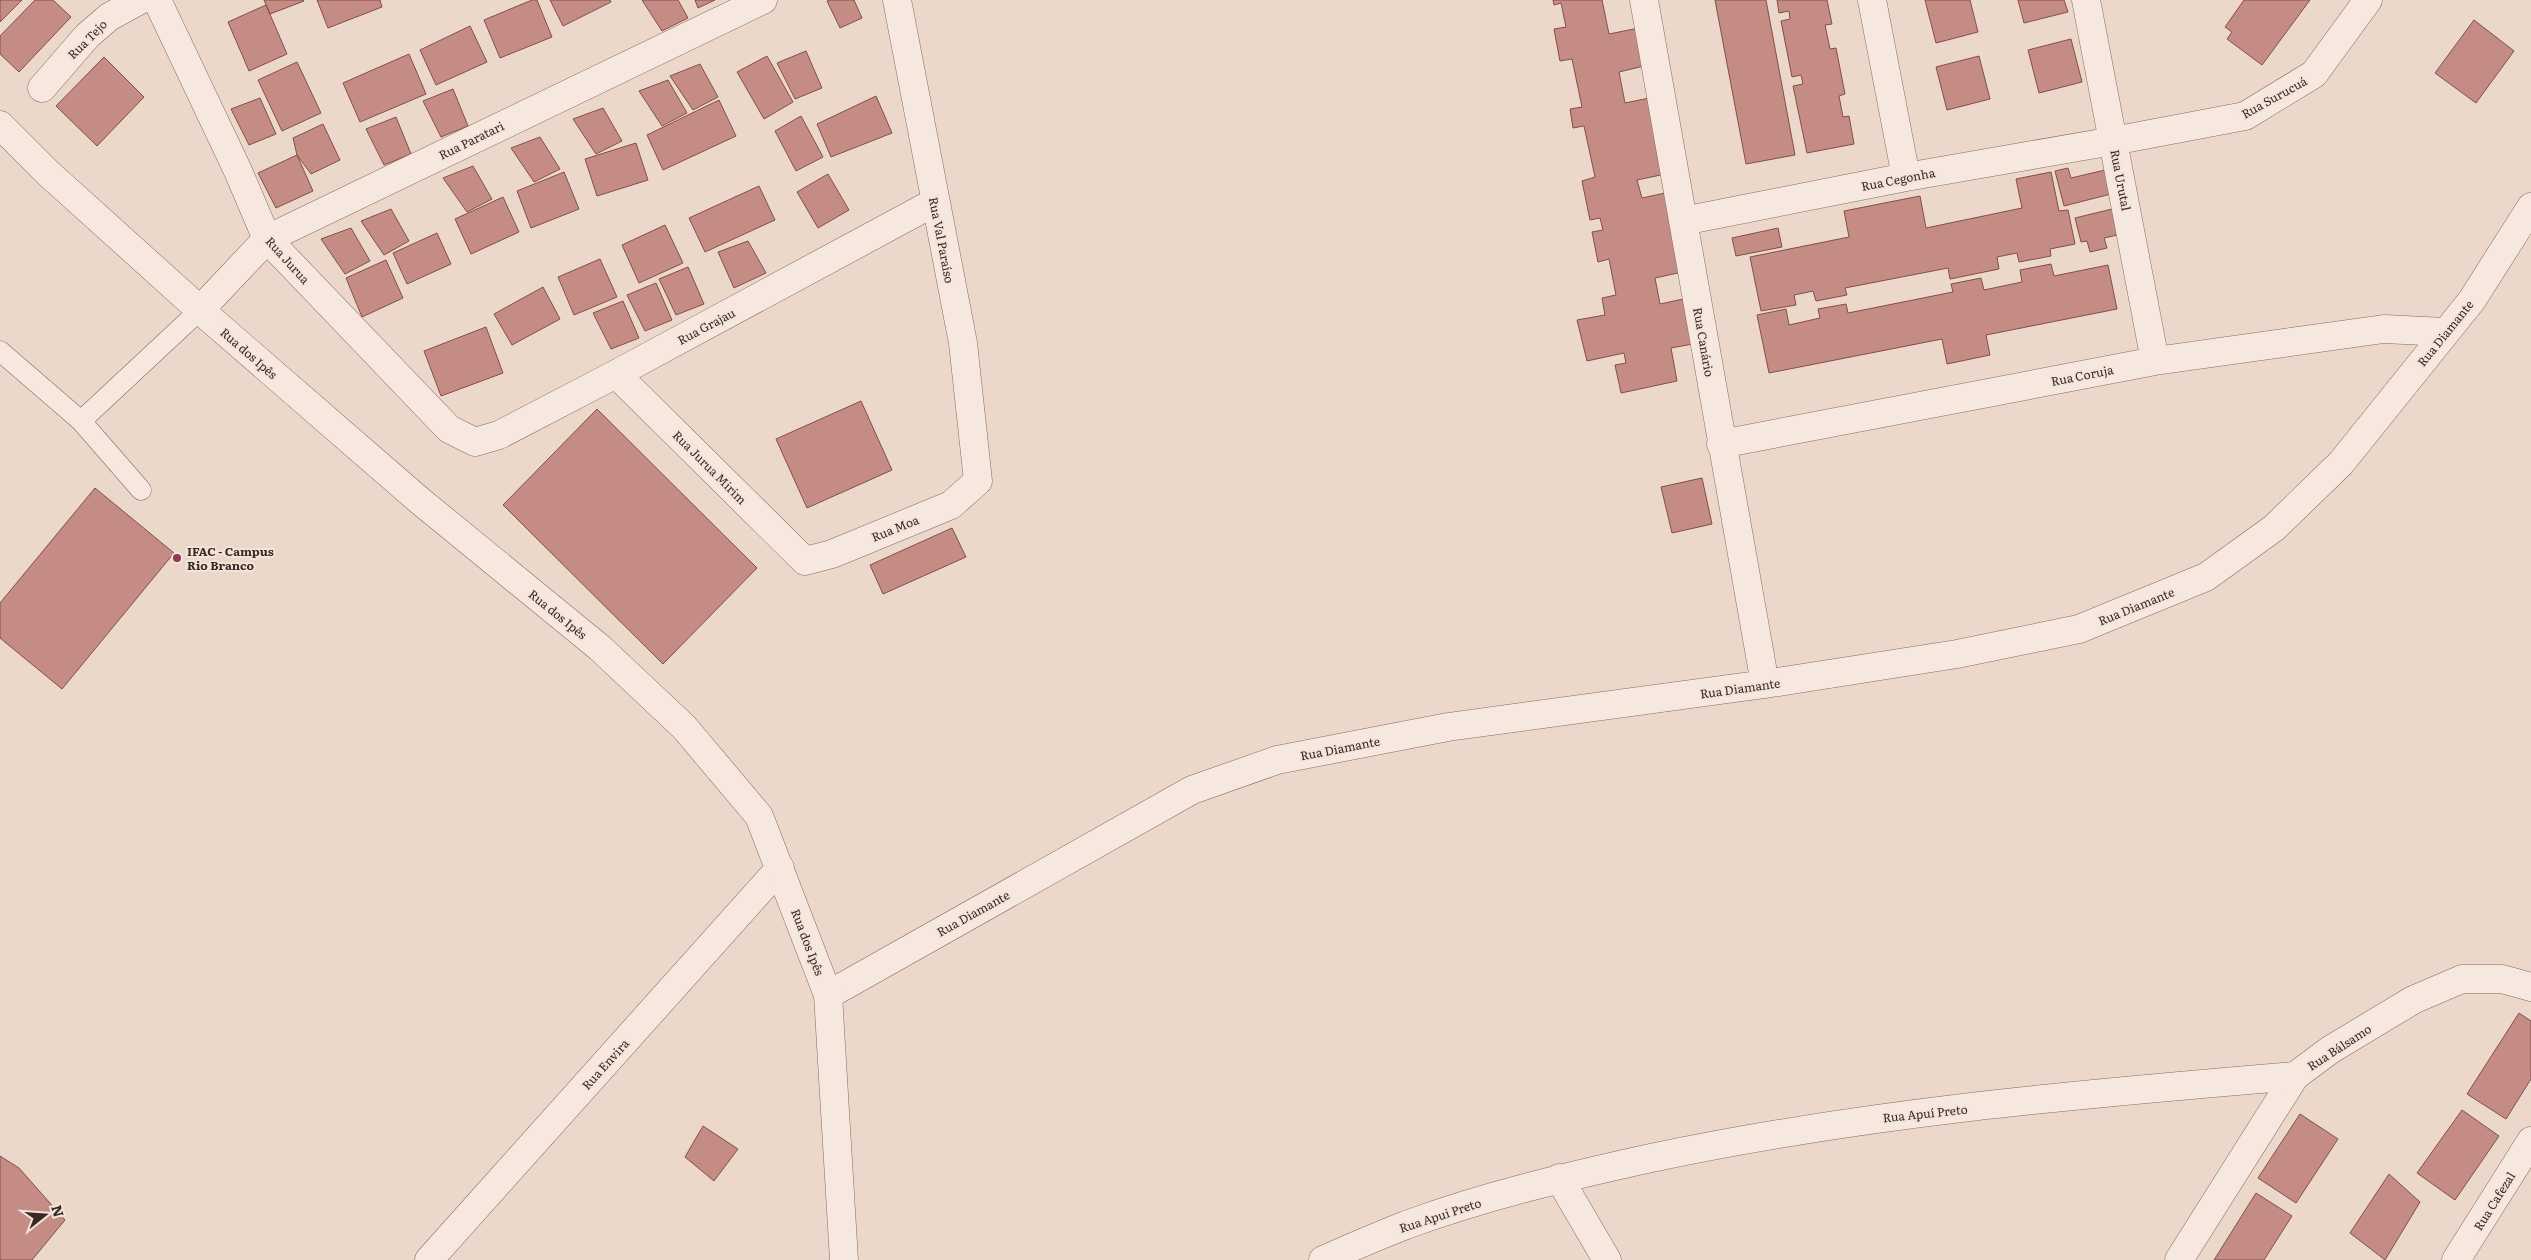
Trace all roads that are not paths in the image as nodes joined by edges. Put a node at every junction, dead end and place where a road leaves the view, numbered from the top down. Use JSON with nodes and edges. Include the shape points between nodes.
{"nodes":[{"id":1,"x":140,"y":0,"type":"edge"},
{"id":2,"x":157,"y":0,"type":"edge"},
{"id":3,"x":764,"y":0,"type":"edge"},
{"id":4,"x":897,"y":0,"type":"edge"},
{"id":5,"x":1644,"y":0,"type":"edge"},
{"id":6,"x":1872,"y":0,"type":"edge"},
{"id":7,"x":2086,"y":0,"type":"edge"},
{"id":8,"x":2368,"y":0,"type":"edge"},
{"id":9,"x":42,"y":88,"type":"dead end"},
{"id":10,"x":0,"y":125,"type":"edge"},
{"id":11,"x":2113,"y":141,"type":"junction"},
{"id":12,"x":1906,"y":177,"type":"junction"},
{"id":13,"x":935,"y":202,"type":"junction"},
{"id":14,"x":2531,"y":207,"type":"edge"},
{"id":15,"x":1683,"y":222,"type":"junction"},
{"id":16,"x":267,"y":240,"type":"junction"},
{"id":17,"x":200,"y":310,"type":"junction"},
{"id":18,"x":2445,"y":332,"type":"junction"},
{"id":19,"x":0,"y":351,"type":"edge"},
{"id":20,"x":2155,"y":361,"type":"junction"},
{"id":21,"x":616,"y":374,"type":"junction"},
{"id":22,"x":81,"y":421,"type":"junction"},
{"id":23,"x":475,"y":442,"type":"joint"},
{"id":24,"x":1721,"y":444,"type":"junction"},
{"id":25,"x":978,"y":481,"type":"joint"},
{"id":26,"x":141,"y":490,"type":"dead end"},
{"id":27,"x":805,"y":561,"type":"joint"},
{"id":28,"x":1766,"y":684,"type":"junction"},
{"id":29,"x":780,"y":868,"type":"junction"},
{"id":30,"x":2531,"y":988,"type":"edge"},
{"id":31,"x":828,"y":995,"type":"junction"},
{"id":32,"x":2295,"y":1076,"type":"junction"},
{"id":33,"x":2531,"y":1141,"type":"edge"},
{"id":34,"x":1559,"y":1178,"type":"junction"},
{"id":35,"x":429,"y":1260,"type":"edge"},
{"id":36,"x":844,"y":1260,"type":"edge"},
{"id":37,"x":1323,"y":1260,"type":"edge"},
{"id":38,"x":1607,"y":1260,"type":"edge"},
{"id":39,"x":2179,"y":1260,"type":"edge"},
{"id":40,"x":2456,"y":1260,"type":"edge"}],
"edges":[{"from":1,"to":9,"type":"street","name":"Rua Tejo","via":[[109,17],[87,36]]},
{"from":2,"to":16,"type":"street","name":"Rua Jurua"},
{"from":3,"to":16,"type":"street","name":"Rua Paratari"},
{"from":4,"to":13,"type":"street","name":"Rua Val Paraíso"},
{"from":5,"to":15,"type":"street","name":"Rua Canário"},
{"from":6,"to":12,"type":"street"},
{"from":7,"to":11,"type":"street","name":"Rua Urutal"},
{"from":8,"to":11,"type":"street","name":"Rua Surucuá","via":[[2314,74],[2245,116]]},
{"from":10,"to":17,"type":"street","name":"Rua dos Ipês","via":[[48,174]]},
{"from":11,"to":12,"type":"street","name":"Rua Cegonha"},
{"from":11,"to":20,"type":"street","name":"Rua Urutal"},
{"from":12,"to":15,"type":"street","name":"Rua Cegonha"},
{"from":13,"to":21,"type":"street","name":"Rua Grajau"},
{"from":13,"to":25,"type":"street","name":"Rua Val Paraíso","via":[[963,344]]},
{"from":14,"to":18,"type":"street","name":"Rua Diamante","via":[[2472,300]]},
{"from":15,"to":24,"type":"street","name":"Rua Canário"},
{"from":16,"to":17,"type":"street","name":"Rua Paratari"},
{"from":16,"to":23,"type":"street","name":"Rua Jurua","via":[[449,429]]},
{"from":17,"to":22,"type":"lane"},
{"from":17,"to":29,"type":"street","name":"Rua dos Ipês","via":[[419,500],[600,648],[684,727],[759,816]]},
{"from":18,"to":20,"type":"street","name":"Rua Coruja","via":[[2384,328]]},
{"from":18,"to":28,"type":"street","name":"Rua Diamante","via":[[2341,463],[2274,528],[2206,577],[2080,629],[1957,654]]},
{"from":19,"to":22,"type":"lane"},
{"from":20,"to":24,"type":"street","name":"Rua Coruja"},
{"from":21,"to":23,"type":"street","name":"Rua Grajau","via":[[498,435]]},
{"from":21,"to":27,"type":"street","name":"Rua Jurua Mirim"},
{"from":22,"to":26,"type":"lane"},
{"from":24,"to":28,"type":"street","name":"Rua Canário"},
{"from":25,"to":27,"type":"street","name":"Rua Moa","via":[[951,505],[832,554]]},
{"from":28,"to":31,"type":"street","name":"Rua Diamante","via":[[1448,727],[1277,760],[1192,790]]},
{"from":29,"to":31,"type":"street","name":"Rua dos Ipês"},
{"from":29,"to":35,"type":"street","name":"Rua Envira"},
{"from":30,"to":32,"type":"street","name":"Rua Bálsamo","via":[[2502,979],[2462,979],[2398,1009],[2330,1050]]},
{"from":31,"to":36,"type":"street","name":"Rua dos Ipês"},
{"from":32,"to":34,"type":"street","name":"Rua Apuí Preto","via":[[2112,1091],[1868,1119],[1719,1144]]},
{"from":32,"to":39,"type":"street","name":"Rua Bálsamo"},
{"from":33,"to":40,"type":"street","name":"Rua Cafezal"},
{"from":34,"to":37,"type":"street","name":"Rua Apui Preto","via":[[1406,1225]]},
{"from":34,"to":38,"type":"street"}]}
